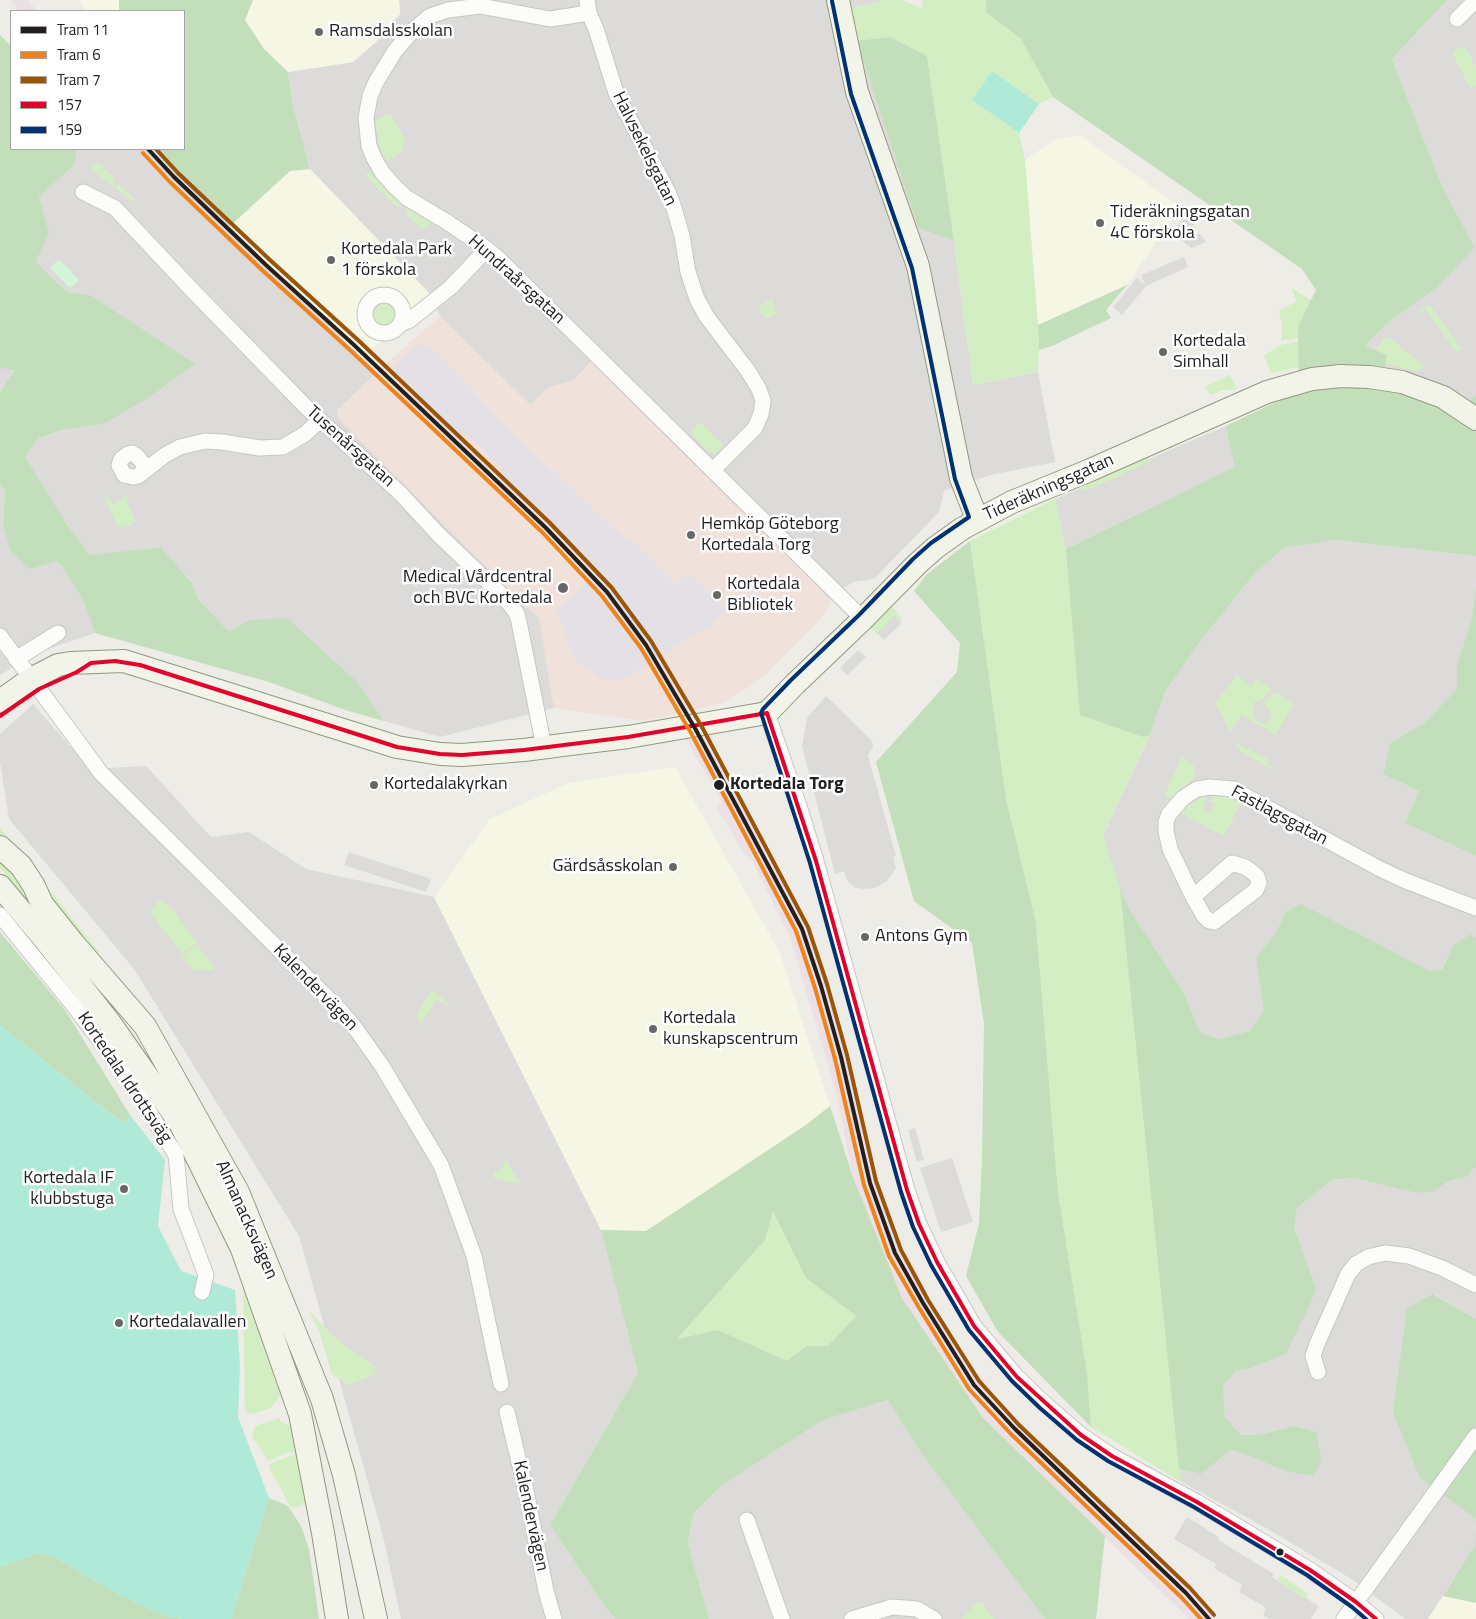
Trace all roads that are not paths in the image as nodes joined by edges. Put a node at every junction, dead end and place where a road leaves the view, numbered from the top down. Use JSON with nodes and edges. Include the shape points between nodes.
{"nodes":[{"id":1,"x":838,"y":0,"type":"edge"},
{"id":2,"x":1476,"y":0,"type":"edge"},
{"id":3,"x":588,"y":6,"type":"edge"},
{"id":4,"x":1457,"y":19,"type":"dead end"},
{"id":5,"x":83,"y":192,"type":"dead end"},
{"id":6,"x":487,"y":249,"type":"junction"},
{"id":7,"x":400,"y":324,"type":"dead end"},
{"id":8,"x":1476,"y":419,"type":"edge"},
{"id":9,"x":320,"y":420,"type":"junction"},
{"id":10,"x":147,"y":469,"type":"dead end"},
{"id":11,"x":713,"y":470,"type":"junction"},
{"id":12,"x":977,"y":519,"type":"junction"},
{"id":13,"x":863,"y":619,"type":"junction"},
{"id":14,"x":58,"y":633,"type":"dead end"},
{"id":15,"x":0,"y":636,"type":"edge"},
{"id":16,"x":16,"y":659,"type":"junction"},
{"id":17,"x":35,"y":684,"type":"junction"},
{"id":18,"x":0,"y":700,"type":"edge"},
{"id":19,"x":767,"y":713,"type":"junction"},
{"id":20,"x":0,"y":716,"type":"edge"},
{"id":21,"x":544,"y":747,"type":"junction"},
{"id":22,"x":0,"y":847,"type":"edge"},
{"id":23,"x":0,"y":886,"type":"edge"},
{"id":24,"x":1193,"y":897,"type":"dead end"},
{"id":25,"x":1476,"y":908,"type":"edge"},
{"id":26,"x":0,"y":915,"type":"edge"},
{"id":27,"x":1476,"y":1285,"type":"edge"},
{"id":28,"x":202,"y":1292,"type":"dead end"},
{"id":29,"x":1318,"y":1372,"type":"dead end"},
{"id":30,"x":501,"y":1384,"type":"dead end"},
{"id":31,"x":508,"y":1412,"type":"dead end"},
{"id":32,"x":1476,"y":1436,"type":"edge"},
{"id":33,"x":747,"y":1520,"type":"dead end"},
{"id":34,"x":1356,"y":1602,"type":"junction"},
{"id":35,"x":337,"y":1619,"type":"edge"},
{"id":36,"x":376,"y":1619,"type":"edge"},
{"id":37,"x":554,"y":1619,"type":"edge"},
{"id":38,"x":782,"y":1619,"type":"edge"},
{"id":39,"x":852,"y":1619,"type":"edge"},
{"id":40,"x":934,"y":1619,"type":"edge"},
{"id":41,"x":1344,"y":1619,"type":"edge"},
{"id":42,"x":1376,"y":1619,"type":"edge"}],
"edges":[{"from":1,"to":12,"type":"street","via":[[857,92],[918,266],[961,478]]},
{"from":2,"to":4,"type":"street"},
{"from":3,"to":6,"type":"street","name":"Hundraårsgatan","via":[[550,19],[480,6],[430,16],[395,51],[370,96],[366,118],[370,146],[382,172],[407,198]]},
{"from":3,"to":11,"type":"street","name":"Halvsekelsgatan","via":[[616,93],[669,194],[697,299],[748,371],[763,401],[755,428]]},
{"from":5,"to":9,"type":"street","name":"Tusenårsgatan","via":[[115,208]]},
{"from":6,"to":7,"type":"street","via":[[451,287],[410,320]]},
{"from":6,"to":11,"type":"street","name":"Hundraårsgatan"},
{"from":8,"to":12,"type":"street","name":"Tideräkningsgatan","via":[[1443,397],[1402,382],[1355,376],[1312,379],[1267,392]]},
{"from":9,"to":10,"type":"street","via":[[306,434],[283,447],[193,442],[165,455]]},
{"from":9,"to":21,"type":"street","name":"Tusenårsgatan","via":[[400,493],[512,607],[519,622]]},
{"from":11,"to":13,"type":"street","name":"Hundraårsgatan"},
{"from":12,"to":13,"type":"street","name":"Tideräkningsgatan","via":[[935,548]]},
{"from":13,"to":19,"type":"street","name":"Tideräkningsgatan"},
{"from":14,"to":16,"type":"street"},
{"from":15,"to":16,"type":"street","name":"Kalendervägen"},
{"from":16,"to":17,"type":"street","name":"Kalendervägen"},
{"from":17,"to":18,"type":"street"},
{"from":17,"to":20,"type":"street"},
{"from":17,"to":21,"type":"street","via":[[77,672],[91,663],[115,661],[140,665],[423,753],[462,755]]},
{"from":17,"to":30,"type":"street","name":"Kalendervägen","via":[[101,773],[337,1007],[382,1066],[441,1165],[474,1256]]},
{"from":19,"to":21,"type":"street","via":[[628,737]]},
{"from":19,"to":34,"type":"street","via":[[813,852],[910,1198],[937,1262],[974,1326],[1017,1377],[1081,1435],[1310,1570]]},
{"from":22,"to":36,"type":"street","name":"Almanacksvägen","via":[[21,866],[42,904],[145,1026],[238,1192],[322,1399],[344,1475]]},
{"from":23,"to":35,"type":"street","name":"Almanacksvägen","via":[[105,1016],[180,1124],[242,1249],[300,1414]]},
{"from":24,"to":25,"type":"street","name":"Fastlagsgatan","via":[[1170,849],[1166,822],[1183,798],[1197,789],[1214,787],[1232,789],[1380,869]]},
{"from":26,"to":28,"type":"street","name":"Kortedala Idrottsväg","via":[[131,1082],[176,1155],[181,1209],[206,1275]]},
{"from":27,"to":29,"type":"street","via":[[1409,1256],[1385,1253],[1368,1257],[1348,1274],[1317,1344],[1313,1356]]},
{"from":31,"to":37,"type":"street","name":"Kalendervägen"},
{"from":32,"to":34,"type":"street"},
{"from":33,"to":38,"type":"street"},
{"from":34,"to":41,"type":"street"},
{"from":34,"to":42,"type":"street"},
{"from":39,"to":40,"type":"street","via":[[892,1607],[917,1609]]}]}
